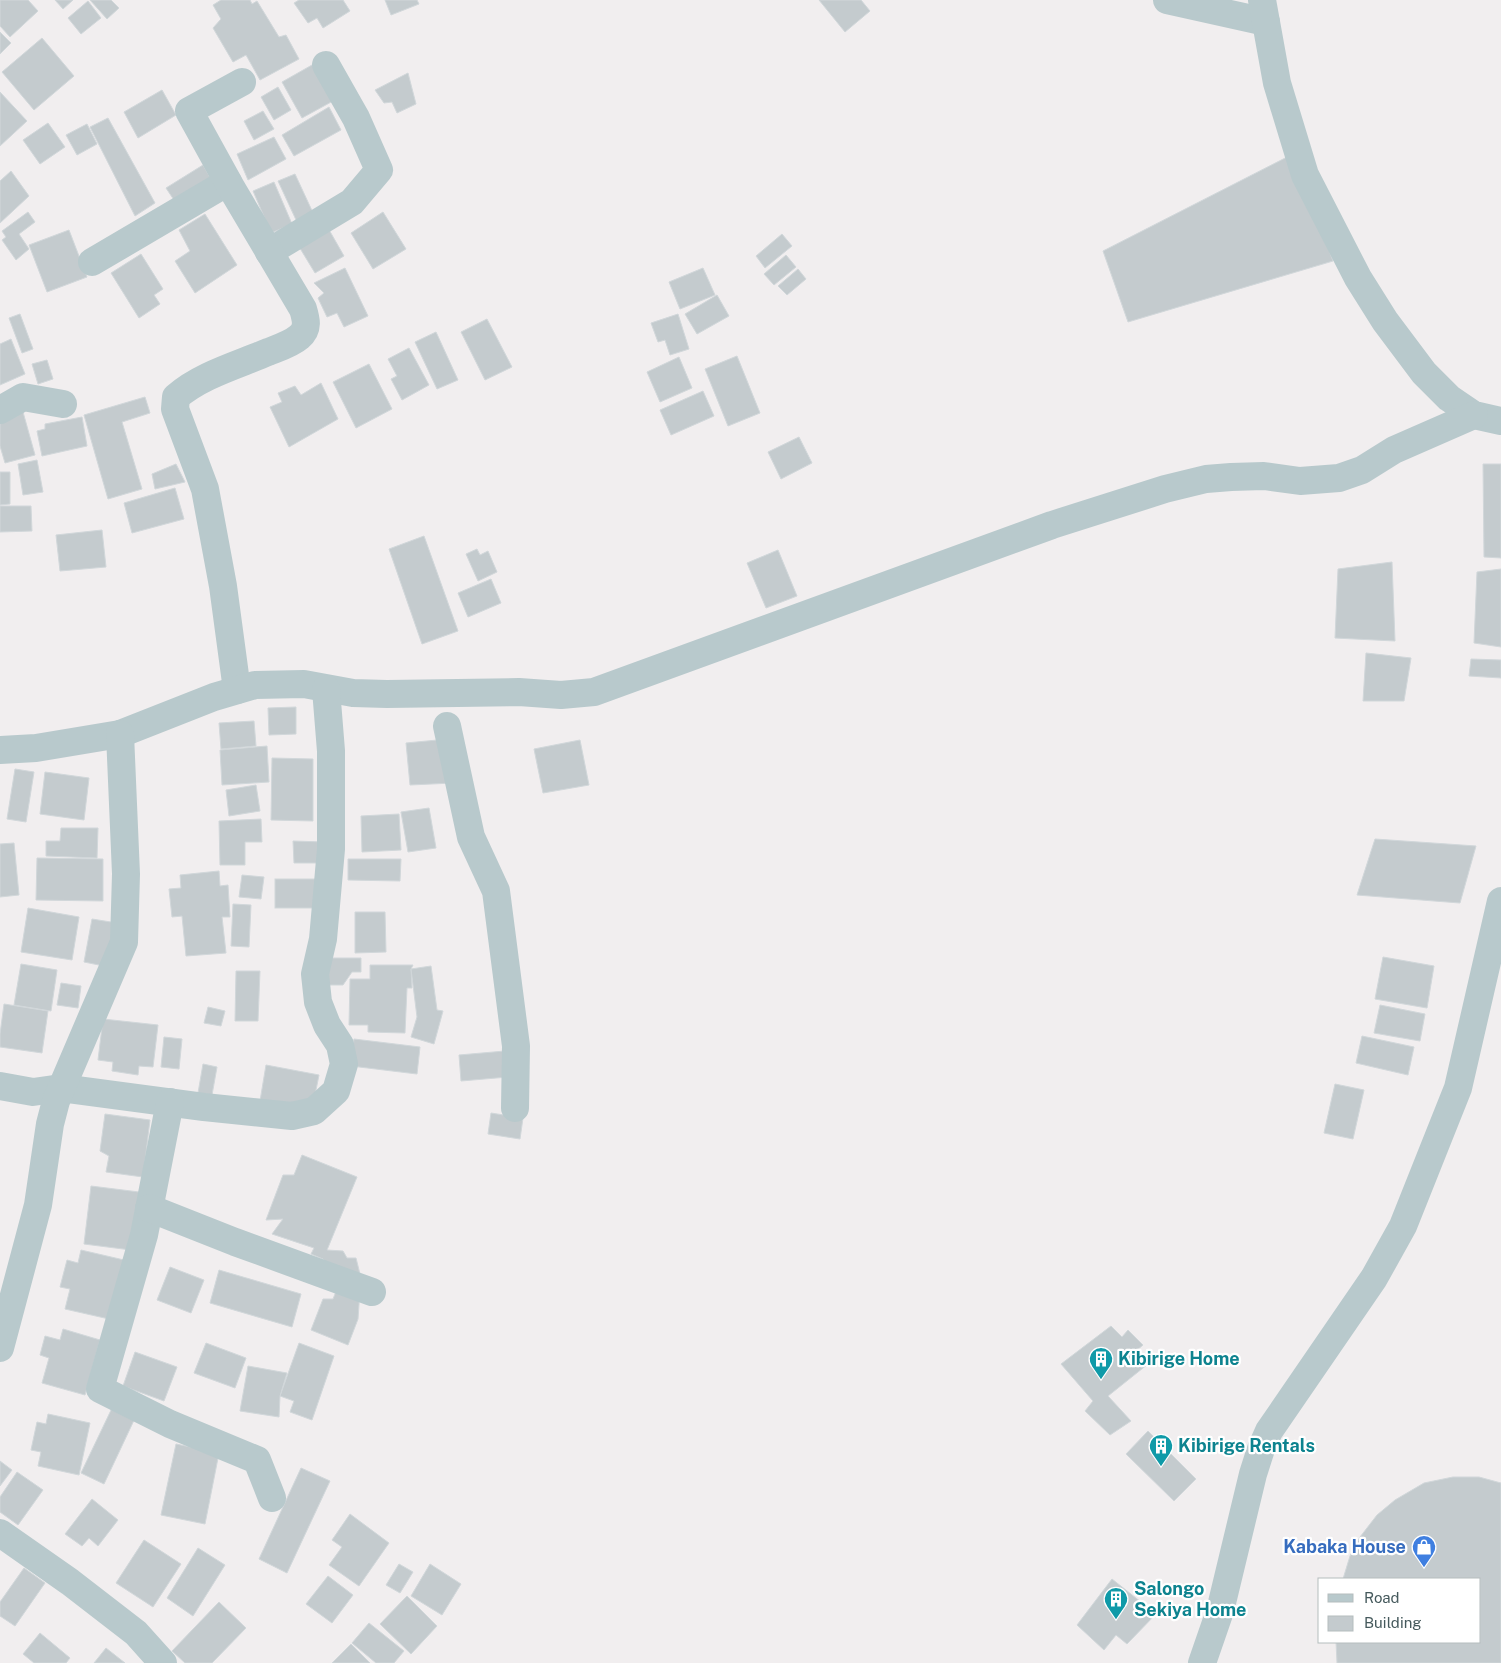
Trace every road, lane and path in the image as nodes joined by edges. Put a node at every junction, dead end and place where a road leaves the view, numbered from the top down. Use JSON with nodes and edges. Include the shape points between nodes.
{"nodes":[{"id":1,"x":1167,"y":0,"type":"edge"},
{"id":2,"x":1264,"y":11,"type":"edge"},
{"id":3,"x":326,"y":65,"type":"dead end"},
{"id":4,"x":242,"y":82,"type":"dead end"},
{"id":5,"x":228,"y":182,"type":"junction"},
{"id":6,"x":269,"y":252,"type":"junction"},
{"id":7,"x":92,"y":262,"type":"dead end"},
{"id":8,"x":63,"y":404,"type":"dead end"},
{"id":9,"x":0,"y":410,"type":"edge"},
{"id":10,"x":1474,"y":415,"type":"junction"},
{"id":11,"x":1501,"y":421,"type":"edge"},
{"id":12,"x":326,"y":688,"type":"junction"},
{"id":13,"x":238,"y":690,"type":"junction"},
{"id":14,"x":447,"y":726,"type":"dead end"},
{"id":15,"x":120,"y":734,"type":"junction"},
{"id":16,"x":0,"y":750,"type":"edge"},
{"id":17,"x":1501,"y":901,"type":"edge"},
{"id":18,"x":0,"y":1086,"type":"edge"},
{"id":19,"x":62,"y":1088,"type":"junction"},
{"id":20,"x":170,"y":1102,"type":"junction"},
{"id":21,"x":515,"y":1108,"type":"dead end"},
{"id":22,"x":149,"y":1208,"type":"junction"},
{"id":23,"x":372,"y":1292,"type":"dead end"},
{"id":24,"x":0,"y":1348,"type":"edge"},
{"id":25,"x":272,"y":1498,"type":"dead end"},
{"id":26,"x":0,"y":1533,"type":"edge"},
{"id":27,"x":163,"y":1663,"type":"edge"},
{"id":28,"x":1202,"y":1663,"type":"edge"}],
"edges":[{"from":1,"to":2,"type":"street"},
{"from":2,"to":10,"type":"street","via":[[1277,83],[1305,176],[1358,278],[1424,373],[1449,398]]},
{"from":3,"to":6,"type":"street","via":[[356,118],[379,170],[352,202]]},
{"from":4,"to":5,"type":"street","via":[[189,111]]},
{"from":5,"to":6,"type":"street"},
{"from":5,"to":7,"type":"street"},
{"from":6,"to":13,"type":"street","via":[[303,309],[306,326],[300,336],[201,380],[176,397],[175,402],[205,489],[224,586]]},
{"from":8,"to":9,"type":"street","via":[[23,398]]},
{"from":10,"to":11,"type":"street"},
{"from":10,"to":12,"type":"street","via":[[1340,478],[1300,481],[1264,476],[1232,477],[1165,489],[1052,525],[594,692],[562,696],[518,692],[387,694]]},
{"from":12,"to":13,"type":"street","via":[[284,683]]},
{"from":12,"to":20,"type":"street","via":[[331,752],[331,849],[323,939],[315,974],[318,1002],[340,1045],[344,1064],[336,1091],[314,1111],[292,1116]]},
{"from":13,"to":15,"type":"street"},
{"from":14,"to":21,"type":"street","via":[[471,837],[496,891],[516,1046]]},
{"from":15,"to":16,"type":"street","via":[[36,748]]},
{"from":15,"to":19,"type":"street","via":[[126,874],[124,942]]},
{"from":17,"to":28,"type":"street","via":[[1458,1088],[1403,1226],[1374,1278],[1261,1449],[1220,1611]]},
{"from":18,"to":19,"type":"street","via":[[33,1092]]},
{"from":19,"to":20,"type":"street"},
{"from":19,"to":24,"type":"street","via":[[50,1124],[38,1205]]},
{"from":20,"to":22,"type":"street"},
{"from":22,"to":23,"type":"street"},
{"from":22,"to":25,"type":"street","via":[[100,1389],[170,1424],[257,1460]]},
{"from":26,"to":27,"type":"street","via":[[136,1633]]}]}
